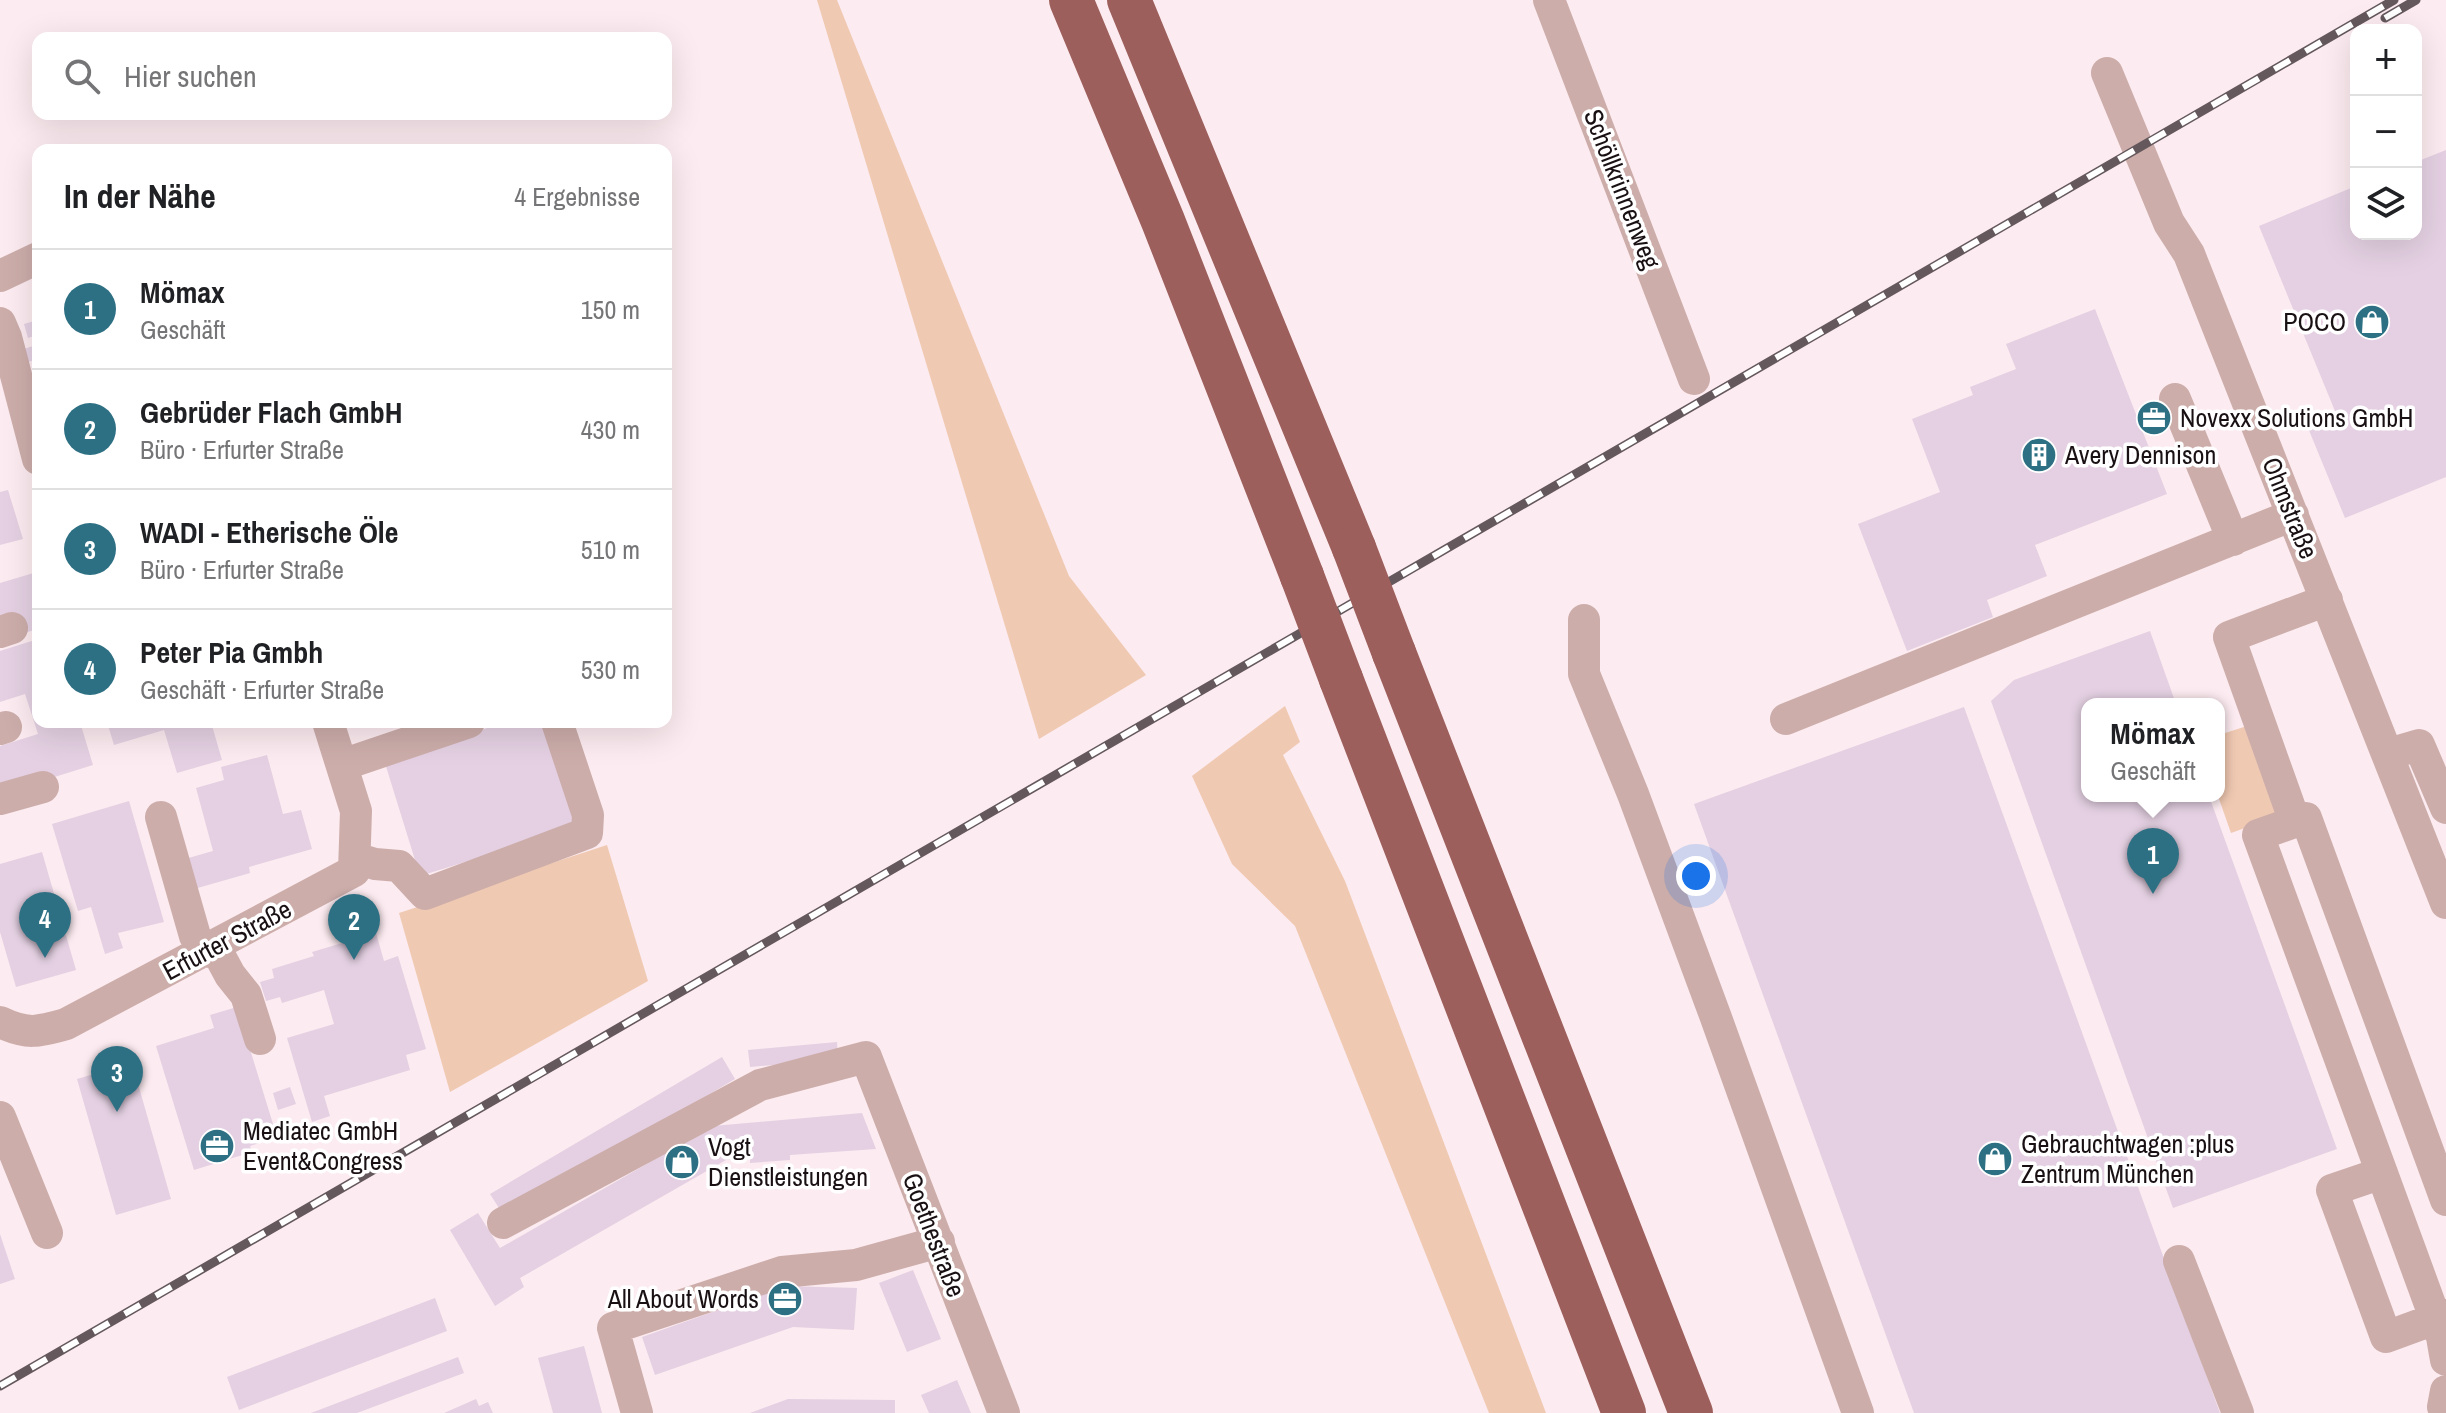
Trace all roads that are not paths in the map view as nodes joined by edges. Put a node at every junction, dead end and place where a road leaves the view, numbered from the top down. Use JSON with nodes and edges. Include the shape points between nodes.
{"nodes":[{"id":1,"x":1071,"y":0,"type":"edge"},
{"id":2,"x":1129,"y":0,"type":"edge"},
{"id":3,"x":1549,"y":0,"type":"edge"},
{"id":4,"x":2107,"y":73,"type":"dead end"},
{"id":5,"x":32,"y":261,"type":"edge"},
{"id":6,"x":0,"y":276,"type":"edge"},
{"id":7,"x":0,"y":323,"type":"edge"},
{"id":8,"x":1694,"y":379,"type":"dead end"},
{"id":9,"x":2175,"y":399,"type":"dead end"},
{"id":10,"x":32,"y":436,"type":"edge"},
{"id":11,"x":2293,"y":515,"type":"junction"},
{"id":12,"x":2233,"y":540,"type":"junction"},
{"id":13,"x":2327,"y":600,"type":"junction"},
{"id":14,"x":1584,"y":620,"type":"dead end"},
{"id":15,"x":1786,"y":719,"type":"dead end"},
{"id":16,"x":330,"y":728,"type":"edge"},
{"id":17,"x":451,"y":728,"type":"edge"},
{"id":18,"x":559,"y":728,"type":"edge"},
{"id":19,"x":2388,"y":754,"type":"junction"},
{"id":20,"x":342,"y":765,"type":"junction"},
{"id":21,"x":43,"y":787,"type":"dead end"},
{"id":22,"x":0,"y":799,"type":"edge"},
{"id":23,"x":2446,"y":808,"type":"edge"},
{"id":24,"x":161,"y":817,"type":"dead end"},
{"id":25,"x":2295,"y":822,"type":"junction"},
{"id":26,"x":355,"y":858,"type":"junction"},
{"id":27,"x":2446,"y":903,"type":"edge"},
{"id":28,"x":210,"y":950,"type":"junction"},
{"id":29,"x":0,"y":1022,"type":"edge"},
{"id":30,"x":260,"y":1039,"type":"dead end"},
{"id":31,"x":0,"y":1117,"type":"edge"},
{"id":32,"x":2382,"y":1173,"type":"junction"},
{"id":33,"x":2446,"y":1200,"type":"edge"},
{"id":34,"x":503,"y":1223,"type":"dead end"},
{"id":35,"x":47,"y":1233,"type":"dead end"},
{"id":36,"x":939,"y":1242,"type":"junction"},
{"id":37,"x":2179,"y":1261,"type":"dead end"},
{"id":38,"x":2443,"y":1334,"type":"edge"},
{"id":39,"x":637,"y":1413,"type":"edge"},
{"id":40,"x":1004,"y":1413,"type":"edge"},
{"id":41,"x":1624,"y":1413,"type":"edge"},
{"id":42,"x":1691,"y":1413,"type":"edge"},
{"id":43,"x":1858,"y":1413,"type":"edge"},
{"id":44,"x":2238,"y":1413,"type":"edge"}],
"edges":[{"from":1,"to":41,"type":"highway","bridge":true,"via":[[1302,576]]},
{"from":2,"to":42,"type":"highway","bridge":true,"via":[[1354,548]]},
{"from":3,"to":8,"type":"street","name":"Schöllkrinnenweg"},
{"from":4,"to":11,"type":"street","name":"Ohmstraße","via":[[2169,223],[2189,254]]},
{"from":5,"to":6,"type":"street"},
{"from":7,"to":10,"type":"street"},
{"from":9,"to":12,"type":"street"},
{"from":11,"to":12,"type":"street"},
{"from":11,"to":13,"type":"street","name":"Ohmstraße"},
{"from":12,"to":15,"type":"street"},
{"from":13,"to":19,"type":"street","name":"Ohmstraße"},
{"from":13,"to":25,"type":"street","via":[[2229,637]]},
{"from":14,"to":43,"type":"street","via":[[1584,674],[1715,1015]]},
{"from":16,"to":20,"type":"street"},
{"from":17,"to":20,"type":"street"},
{"from":18,"to":26,"type":"street","via":[[588,815],[587,833],[425,894],[399,866]]},
{"from":19,"to":23,"type":"street","via":[[2419,745]]},
{"from":19,"to":27,"type":"street","name":"Ohmstraße"},
{"from":20,"to":26,"type":"street","via":[[356,811]]},
{"from":21,"to":22,"type":"street"},
{"from":24,"to":28,"type":"street","via":[[195,936]]},
{"from":25,"to":32,"type":"street","via":[[2258,835]]},
{"from":25,"to":33,"type":"street","via":[[2306,818]]},
{"from":26,"to":28,"type":"street","name":"Erfurter Straße","via":[[354,871]]},
{"from":28,"to":29,"type":"street","name":"Erfurter Straße","via":[[66,1024],[35,1033]]},
{"from":28,"to":30,"type":"street","via":[[246,995]]},
{"from":31,"to":35,"type":"street"},
{"from":32,"to":38,"type":"street"},
{"from":32,"to":38,"type":"street","via":[[2332,1190],[2386,1337]]},
{"from":34,"to":36,"type":"street","name":"Goethestraße","via":[[760,1085],[866,1057]]},
{"from":36,"to":39,"type":"street","via":[[856,1265],[782,1272],[613,1328]]},
{"from":36,"to":40,"type":"street","name":"Goethestraße"},
{"from":37,"to":44,"type":"street"}]}
